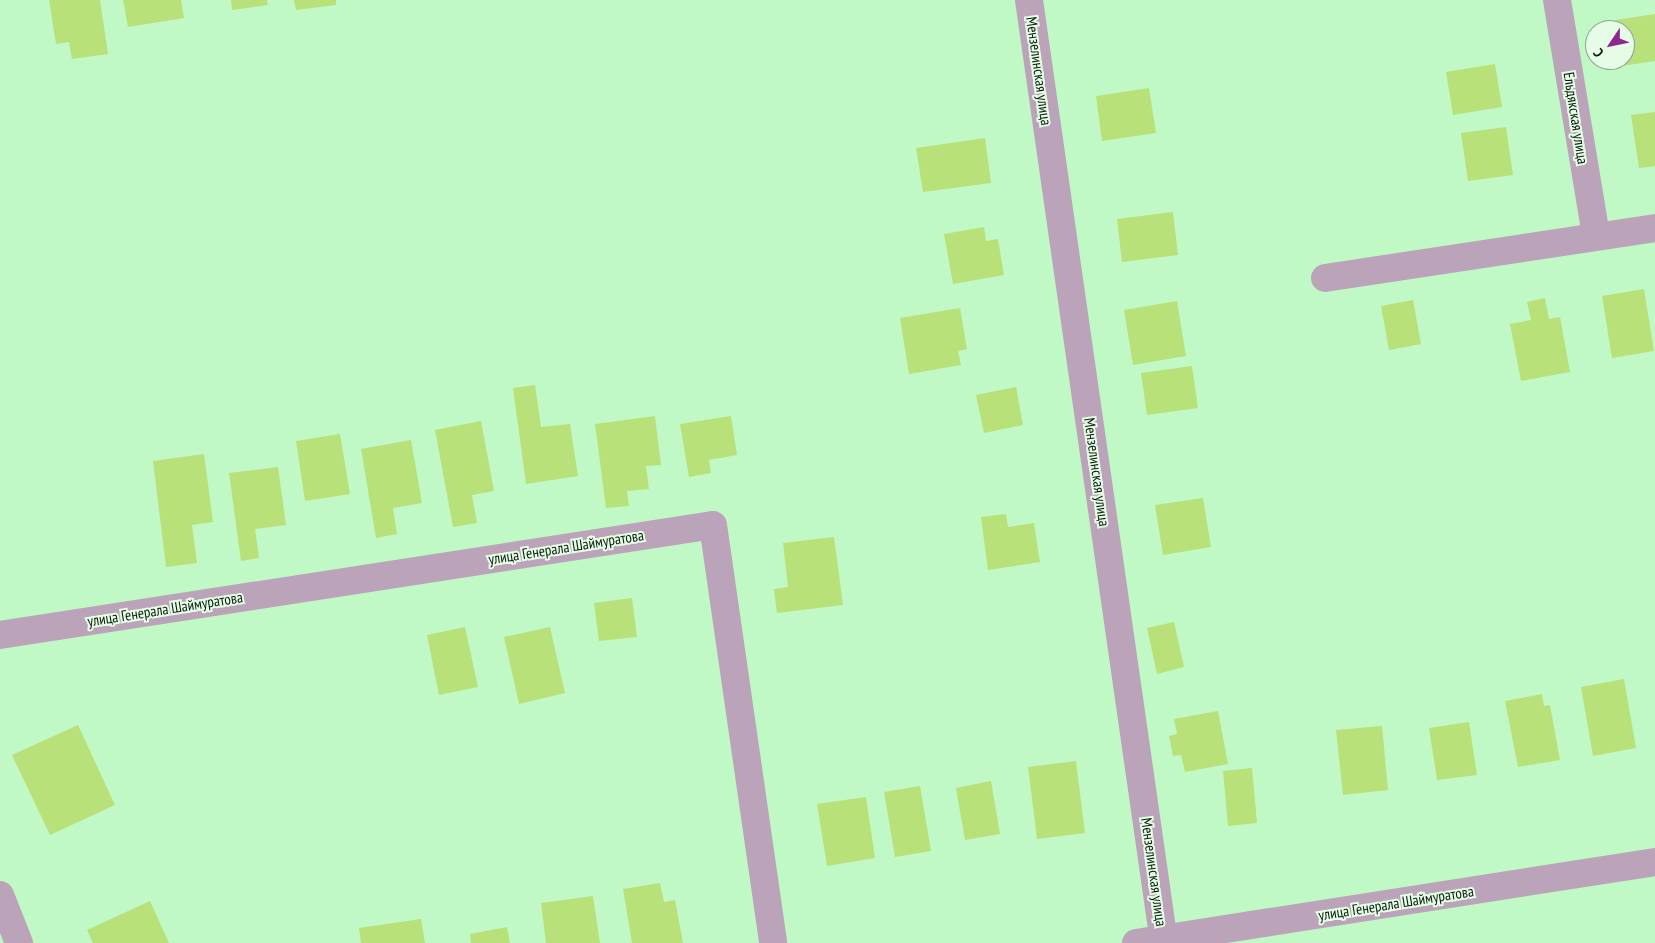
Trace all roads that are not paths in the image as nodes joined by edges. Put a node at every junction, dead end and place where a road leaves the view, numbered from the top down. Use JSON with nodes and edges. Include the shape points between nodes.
{"nodes":[{"id":1,"x":1029,"y":0,"type":"edge"},
{"id":2,"x":1557,"y":0,"type":"edge"},
{"id":3,"x":1655,"y":228,"type":"edge"},
{"id":4,"x":1596,"y":236,"type":"junction"},
{"id":5,"x":1324,"y":278,"type":"dead end"},
{"id":6,"x":0,"y":635,"type":"edge"},
{"id":7,"x":1655,"y":862,"type":"edge"},
{"id":8,"x":0,"y":895,"type":"edge"},
{"id":9,"x":1164,"y":941,"type":"edge"},
{"id":10,"x":19,"y":943,"type":"edge"},
{"id":11,"x":773,"y":943,"type":"edge"},
{"id":12,"x":1136,"y":943,"type":"edge"}],
"edges":[{"from":1,"to":9,"type":"street","name":"Мензелинская улица"},
{"from":2,"to":4,"type":"street","name":"Ельдякская улица"},
{"from":3,"to":4,"type":"street"},
{"from":4,"to":5,"type":"street"},
{"from":6,"to":11,"type":"street","name":"улица Генерала Шаймуратова","via":[[713,525]]},
{"from":7,"to":9,"type":"street","name":"улица Генерала Шаймуратова"},
{"from":8,"to":10,"type":"street"},
{"from":9,"to":12,"type":"street","name":"улица Генерала Шаймуратова"}]}
